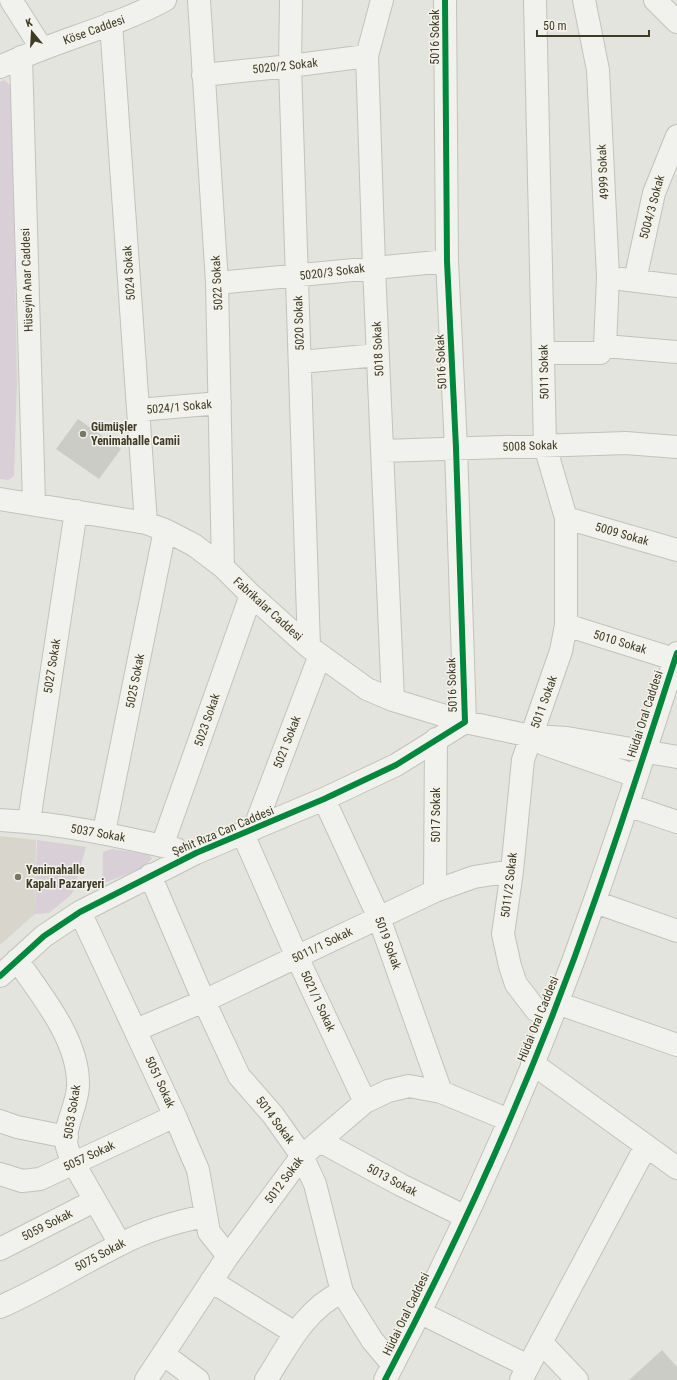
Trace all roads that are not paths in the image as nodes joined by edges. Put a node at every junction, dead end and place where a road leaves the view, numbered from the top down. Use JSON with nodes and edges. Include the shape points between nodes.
{"nodes":[{"id":1,"x":11,"y":0,"type":"edge"},
{"id":2,"x":165,"y":0,"type":"edge"},
{"id":3,"x":199,"y":0,"type":"edge"},
{"id":4,"x":291,"y":0,"type":"edge"},
{"id":5,"x":382,"y":0,"type":"edge"},
{"id":6,"x":445,"y":0,"type":"edge"},
{"id":7,"x":535,"y":0,"type":"edge"},
{"id":8,"x":584,"y":0,"type":"edge"},
{"id":9,"x":655,"y":0,"type":"edge"},
{"id":10,"x":677,"y":22,"type":"edge"},
{"id":11,"x":112,"y":23,"type":"junction"},
{"id":12,"x":42,"y":48,"type":"junction"},
{"id":13,"x":367,"y":56,"type":"junction"},
{"id":14,"x":21,"y":57,"type":"junction"},
{"id":15,"x":290,"y":66,"type":"junction"},
{"id":16,"x":0,"y":67,"type":"edge"},
{"id":17,"x":204,"y":74,"type":"junction"},
{"id":18,"x":677,"y":136,"type":"edge"},
{"id":19,"x":672,"y":158,"type":"edge"},
{"id":20,"x":447,"y":261,"type":"junction"},
{"id":21,"x":374,"y":267,"type":"junction"},
{"id":22,"x":297,"y":276,"type":"junction"},
{"id":23,"x":608,"y":277,"type":"junction"},
{"id":24,"x":635,"y":280,"type":"junction"},
{"id":25,"x":217,"y":283,"type":"junction"},
{"id":26,"x":677,"y":286,"type":"edge"},
{"id":27,"x":605,"y":346,"type":"junction"},
{"id":28,"x":677,"y":352,"type":"edge"},
{"id":29,"x":543,"y":353,"type":"junction"},
{"id":30,"x":378,"y":355,"type":"junction"},
{"id":31,"x":300,"y":362,"type":"junction"},
{"id":32,"x":220,"y":403,"type":"junction"},
{"id":33,"x":138,"y":410,"type":"junction"},
{"id":34,"x":545,"y":446,"type":"junction"},
{"id":35,"x":677,"y":447,"type":"edge"},
{"id":36,"x":456,"y":448,"type":"junction"},
{"id":37,"x":383,"y":450,"type":"junction"},
{"id":38,"x":0,"y":499,"type":"edge"},
{"id":39,"x":34,"y":503,"type":"junction"},
{"id":40,"x":76,"y":511,"type":"junction"},
{"id":41,"x":566,"y":518,"type":"junction"},
{"id":42,"x":155,"y":526,"type":"junction"},
{"id":43,"x":677,"y":550,"type":"edge"},
{"id":44,"x":223,"y":567,"type":"junction"},
{"id":45,"x":251,"y":595,"type":"junction"},
{"id":46,"x":566,"y":625,"type":"junction"},
{"id":47,"x":314,"y":651,"type":"junction"},
{"id":48,"x":676,"y":657,"type":"edge"},
{"id":49,"x":393,"y":700,"type":"junction"},
{"id":50,"x":464,"y":722,"type":"junction"},
{"id":51,"x":531,"y":736,"type":"junction"},
{"id":52,"x":436,"y":739,"type":"junction"},
{"id":53,"x":645,"y":751,"type":"junction"},
{"id":54,"x":677,"y":757,"type":"edge"},
{"id":55,"x":636,"y":776,"type":"junction"},
{"id":56,"x":324,"y":799,"type":"junction"},
{"id":57,"x":627,"y":805,"type":"junction"},
{"id":58,"x":0,"y":820,"type":"edge"},
{"id":59,"x":29,"y":822,"type":"junction"},
{"id":60,"x":677,"y":822,"type":"edge"},
{"id":61,"x":104,"y":832,"type":"junction"},
{"id":62,"x":249,"y":832,"type":"junction"},
{"id":63,"x":162,"y":846,"type":"junction"},
{"id":64,"x":196,"y":853,"type":"junction"},
{"id":65,"x":512,"y":871,"type":"junction"},
{"id":66,"x":150,"y":875,"type":"junction"},
{"id":67,"x":435,"y":891,"type":"junction"},
{"id":68,"x":595,"y":902,"type":"junction"},
{"id":69,"x":80,"y":912,"type":"junction"},
{"id":70,"x":379,"y":918,"type":"junction"},
{"id":71,"x":677,"y":931,"type":"edge"},
{"id":72,"x":297,"y":957,"type":"junction"},
{"id":73,"x":17,"y":960,"type":"junction"},
{"id":74,"x":0,"y":976,"type":"edge"},
{"id":75,"x":204,"y":1001,"type":"junction"},
{"id":76,"x":554,"y":1010,"type":"junction"},
{"id":77,"x":136,"y":1030,"type":"junction"},
{"id":78,"x":677,"y":1045,"type":"edge"},
{"id":79,"x":532,"y":1063,"type":"junction"},
{"id":80,"x":441,"y":1092,"type":"junction"},
{"id":81,"x":365,"y":1102,"type":"junction"},
{"id":82,"x":176,"y":1116,"type":"junction"},
{"id":83,"x":509,"y":1120,"type":"junction"},
{"id":84,"x":0,"y":1121,"type":"edge"},
{"id":85,"x":67,"y":1137,"type":"junction"},
{"id":86,"x":320,"y":1141,"type":"junction"},
{"id":87,"x":646,"y":1146,"type":"junction"},
{"id":88,"x":302,"y":1156,"type":"junction"},
{"id":89,"x":73,"y":1162,"type":"junction"},
{"id":90,"x":677,"y":1168,"type":"edge"},
{"id":91,"x":2,"y":1180,"type":"edge"},
{"id":92,"x":94,"y":1201,"type":"junction"},
{"id":93,"x":205,"y":1216,"type":"junction"},
{"id":94,"x":466,"y":1218,"type":"junction"},
{"id":95,"x":120,"y":1244,"type":"junction"},
{"id":96,"x":0,"y":1249,"type":"edge"},
{"id":97,"x":228,"y":1256,"type":"junction"},
{"id":98,"x":211,"y":1281,"type":"junction"},
{"id":99,"x":342,"y":1292,"type":"junction"},
{"id":100,"x":0,"y":1307,"type":"edge"},
{"id":101,"x":419,"y":1312,"type":"junction"},
{"id":102,"x":295,"y":1333,"type":"junction"},
{"id":103,"x":541,"y":1342,"type":"junction"},
{"id":104,"x":163,"y":1354,"type":"junction"},
{"id":105,"x":389,"y":1373,"type":"edge"},
{"id":106,"x":524,"y":1373,"type":"edge"},
{"id":107,"x":146,"y":1380,"type":"edge"},
{"id":108,"x":198,"y":1380,"type":"edge"},
{"id":109,"x":266,"y":1380,"type":"edge"},
{"id":110,"x":577,"y":1380,"type":"edge"}],
"edges":[{"from":1,"to":12,"type":"street"},
{"from":2,"to":11,"type":"street","name":"Köse Caddesi","via":[[146,11]]},
{"from":3,"to":17,"type":"street","name":"5022 Sokak"},
{"from":4,"to":15,"type":"street","name":"5020 Sokak"},
{"from":5,"to":13,"type":"street","name":"5018 Sokak"},
{"from":6,"to":20,"type":"street","name":"5016 Sokak"},
{"from":7,"to":29,"type":"street","name":"5011 Sokak"},
{"from":8,"to":23,"type":"street","name":"4999 Sokak","via":[[598,70]]},
{"from":9,"to":10,"type":"street"},
{"from":11,"to":12,"type":"street","name":"Köse Caddesi"},
{"from":11,"to":33,"type":"street","name":"5024 Sokak"},
{"from":12,"to":14,"type":"street","name":"Köse Caddesi"},
{"from":13,"to":15,"type":"street","name":"5020/2 Sokak"},
{"from":13,"to":21,"type":"street","name":"5018 Sokak"},
{"from":14,"to":16,"type":"street","name":"Köse Caddesi"},
{"from":14,"to":39,"type":"street","name":"Hüseyin Anar Caddesi"},
{"from":15,"to":17,"type":"street","name":"5020/2 Sokak"},
{"from":15,"to":22,"type":"street","name":"5020 Sokak"},
{"from":17,"to":25,"type":"street","name":"5022 Sokak"},
{"from":18,"to":19,"type":"street","name":"5004/3 Sokak"},
{"from":19,"to":24,"type":"street","name":"5004/3 Sokak","via":[[654,193]]},
{"from":20,"to":21,"type":"street","name":"5020/3 Sokak"},
{"from":20,"to":36,"type":"street","name":"5016 Sokak"},
{"from":21,"to":22,"type":"street","name":"5020/3 Sokak"},
{"from":21,"to":30,"type":"street","name":"5018 Sokak"},
{"from":22,"to":25,"type":"street","name":"5020/3 Sokak"},
{"from":22,"to":31,"type":"street","name":"5020 Sokak"},
{"from":23,"to":24,"type":"street"},
{"from":23,"to":27,"type":"street","name":"4999 Sokak"},
{"from":24,"to":26,"type":"street"},
{"from":25,"to":32,"type":"street","name":"5022 Sokak"},
{"from":27,"to":28,"type":"street"},
{"from":27,"to":29,"type":"street","via":[[600,353]]},
{"from":29,"to":34,"type":"street","name":"5011 Sokak"},
{"from":30,"to":31,"type":"street"},
{"from":30,"to":37,"type":"street","name":"5018 Sokak"},
{"from":31,"to":47,"type":"street","name":"5020 Sokak"},
{"from":32,"to":33,"type":"street","name":"5024/1 Sokak"},
{"from":32,"to":44,"type":"street","name":"5022 Sokak"},
{"from":33,"to":42,"type":"street","name":"5024 Sokak"},
{"from":34,"to":35,"type":"street","name":"5008 Sokak","via":[[626,443]]},
{"from":34,"to":36,"type":"street","name":"5008 Sokak"},
{"from":34,"to":41,"type":"street","name":"5011 Sokak"},
{"from":36,"to":37,"type":"street","name":"5008 Sokak"},
{"from":36,"to":50,"type":"street","name":"5016 Sokak"},
{"from":37,"to":49,"type":"street","name":"5018 Sokak"},
{"from":38,"to":39,"type":"street","name":"Fabrikalar Caddesi"},
{"from":39,"to":40,"type":"street","name":"Fabrikalar Caddesi"},
{"from":40,"to":42,"type":"street","name":"Fabrikalar Caddesi"},
{"from":40,"to":59,"type":"street","name":"5027 Sokak"},
{"from":41,"to":43,"type":"street","name":"5009 Sokak"},
{"from":41,"to":46,"type":"street","name":"5011 Sokak"},
{"from":42,"to":44,"type":"street","name":"Fabrikalar Caddesi","via":[[194,545]]},
{"from":42,"to":61,"type":"street","name":"5025 Sokak"},
{"from":44,"to":45,"type":"street","name":"Fabrikalar Caddesi"},
{"from":45,"to":47,"type":"street","name":"Fabrikalar Caddesi"},
{"from":45,"to":63,"type":"street","name":"5023 Sokak"},
{"from":46,"to":48,"type":"street","name":"5010 Sokak"},
{"from":46,"to":51,"type":"street","name":"5011 Sokak","via":[[561,651]]},
{"from":47,"to":49,"type":"street","name":"Fabrikalar Caddesi","via":[[367,689]]},
{"from":47,"to":62,"type":"street","name":"5021 Sokak"},
{"from":48,"to":53,"type":"street","name":"Hüdai Oral Caddesi"},
{"from":49,"to":50,"type":"street","name":"Fabrikalar Caddesi"},
{"from":50,"to":51,"type":"street","name":"Fabrikalar Caddesi"},
{"from":50,"to":52,"type":"street","name":"Şehit Rıza Can Caddesi"},
{"from":51,"to":53,"type":"street","name":"Fabrikalar Caddesi","via":[[567,738]]},
{"from":51,"to":55,"type":"street","name":"Fabrikalar Caddesi","via":[[548,747]]},
{"from":51,"to":65,"type":"street","name":"5011/2 Sokak","via":[[523,760]]},
{"from":52,"to":56,"type":"street","name":"Şehit Rıza Can Caddesi","via":[[396,765]]},
{"from":52,"to":67,"type":"street","name":"5017 Sokak"},
{"from":53,"to":54,"type":"street","name":"Fabrikalar Caddesi"},
{"from":53,"to":55,"type":"street","name":"Hüdai Oral Caddesi"},
{"from":55,"to":57,"type":"street","name":"Hüdai Oral Caddesi"},
{"from":56,"to":62,"type":"street","name":"Şehit Rıza Can Caddesi"},
{"from":56,"to":70,"type":"street","name":"5019 Sokak"},
{"from":57,"to":60,"type":"street"},
{"from":57,"to":68,"type":"street","name":"Hüdai Oral Caddesi"},
{"from":58,"to":59,"type":"street","name":"5037 Sokak"},
{"from":59,"to":61,"type":"street","name":"5037 Sokak"},
{"from":61,"to":63,"type":"street","name":"5037 Sokak"},
{"from":62,"to":64,"type":"street","name":"Şehit Rıza Can Caddesi"},
{"from":62,"to":72,"type":"street","name":"5021/1 Sokak"},
{"from":63,"to":64,"type":"street","name":"5037 Sokak"},
{"from":64,"to":66,"type":"street","name":"Şehit Rıza Can Caddesi"},
{"from":65,"to":67,"type":"street","name":"5011/1 Sokak","via":[[474,877]]},
{"from":65,"to":76,"type":"street","name":"5011/2 Sokak","via":[[504,934],[510,966],[516,984],[528,1002],[536,1010]]},
{"from":66,"to":69,"type":"street","name":"Şehit Rıza Can Caddesi"},
{"from":66,"to":75,"type":"street","name":"5014 Sokak"},
{"from":67,"to":70,"type":"street","name":"5011/1 Sokak"},
{"from":68,"to":71,"type":"street"},
{"from":68,"to":76,"type":"street","name":"Hüdai Oral Caddesi"},
{"from":69,"to":73,"type":"street","name":"Şehit Rıza Can Caddesi","via":[[44,936]]},
{"from":69,"to":77,"type":"street","name":"5051 Sokak"},
{"from":70,"to":72,"type":"street","name":"5011/1 Sokak"},
{"from":70,"to":80,"type":"street","name":"5019 Sokak"},
{"from":72,"to":75,"type":"street","name":"5011/1 Sokak"},
{"from":72,"to":81,"type":"street","name":"5021/1 Sokak"},
{"from":73,"to":74,"type":"street","name":"Şehit Rıza Can Caddesi"},
{"from":73,"to":85,"type":"street","name":"5053 Sokak","via":[[58,1021],[75,1062],[78,1090]]},
{"from":75,"to":77,"type":"street","name":"5011/1 Sokak"},
{"from":75,"to":88,"type":"street","name":"5014 Sokak","via":[[240,1076],[273,1115]]},
{"from":76,"to":78,"type":"street","name":"5011/2 Sokak"},
{"from":76,"to":79,"type":"street","name":"Hüdai Oral Caddesi"},
{"from":77,"to":82,"type":"street","name":"5051 Sokak"},
{"from":79,"to":83,"type":"street","name":"Hüdai Oral Caddesi"},
{"from":79,"to":87,"type":"street"},
{"from":80,"to":81,"type":"street","name":"5012 Sokak","via":[[409,1086],[388,1091]]},
{"from":80,"to":83,"type":"street","name":"5012 Sokak"},
{"from":81,"to":86,"type":"street","name":"5012 Sokak"},
{"from":82,"to":89,"type":"street","name":"5057 Sokak"},
{"from":82,"to":93,"type":"street","name":"5051 Sokak","via":[[198,1170]]},
{"from":83,"to":94,"type":"street","name":"Hüdai Oral Caddesi"},
{"from":84,"to":85,"type":"street"},
{"from":85,"to":89,"type":"street","name":"5053 Sokak"},
{"from":86,"to":88,"type":"street","name":"5012 Sokak"},
{"from":86,"to":94,"type":"street","name":"5013 Sokak"},
{"from":87,"to":90,"type":"street"},
{"from":87,"to":103,"type":"street"},
{"from":88,"to":97,"type":"street","name":"5012 Sokak"},
{"from":88,"to":99,"type":"street","name":"5014 Sokak","via":[[315,1184]]},
{"from":89,"to":91,"type":"street","name":"5057 Sokak","via":[[40,1179]]},
{"from":89,"to":92,"type":"street","name":"5053 Sokak"},
{"from":92,"to":95,"type":"street","name":"5053 Sokak"},
{"from":92,"to":96,"type":"street","name":"5059 Sokak"},
{"from":93,"to":95,"type":"street","name":"5075 Sokak","via":[[182,1220]]},
{"from":93,"to":97,"type":"street","name":"5051 Sokak","via":[[208,1232]]},
{"from":94,"to":101,"type":"street","name":"Hüdai Oral Caddesi"},
{"from":95,"to":100,"type":"street","name":"5075 Sokak","via":[[26,1296]]},
{"from":97,"to":98,"type":"street","name":"5012 Sokak"},
{"from":98,"to":102,"type":"street"},
{"from":98,"to":104,"type":"street","name":"5012 Sokak"},
{"from":99,"to":102,"type":"street","via":[[328,1298]]},
{"from":99,"to":105,"type":"street","name":"5014 Sokak"},
{"from":101,"to":105,"type":"street","name":"Hüdai Oral Caddesi"},
{"from":101,"to":106,"type":"street"},
{"from":102,"to":109,"type":"street"},
{"from":103,"to":106,"type":"street"},
{"from":103,"to":110,"type":"street"},
{"from":104,"to":107,"type":"street","name":"5012 Sokak"},
{"from":104,"to":108,"type":"street"}]}
